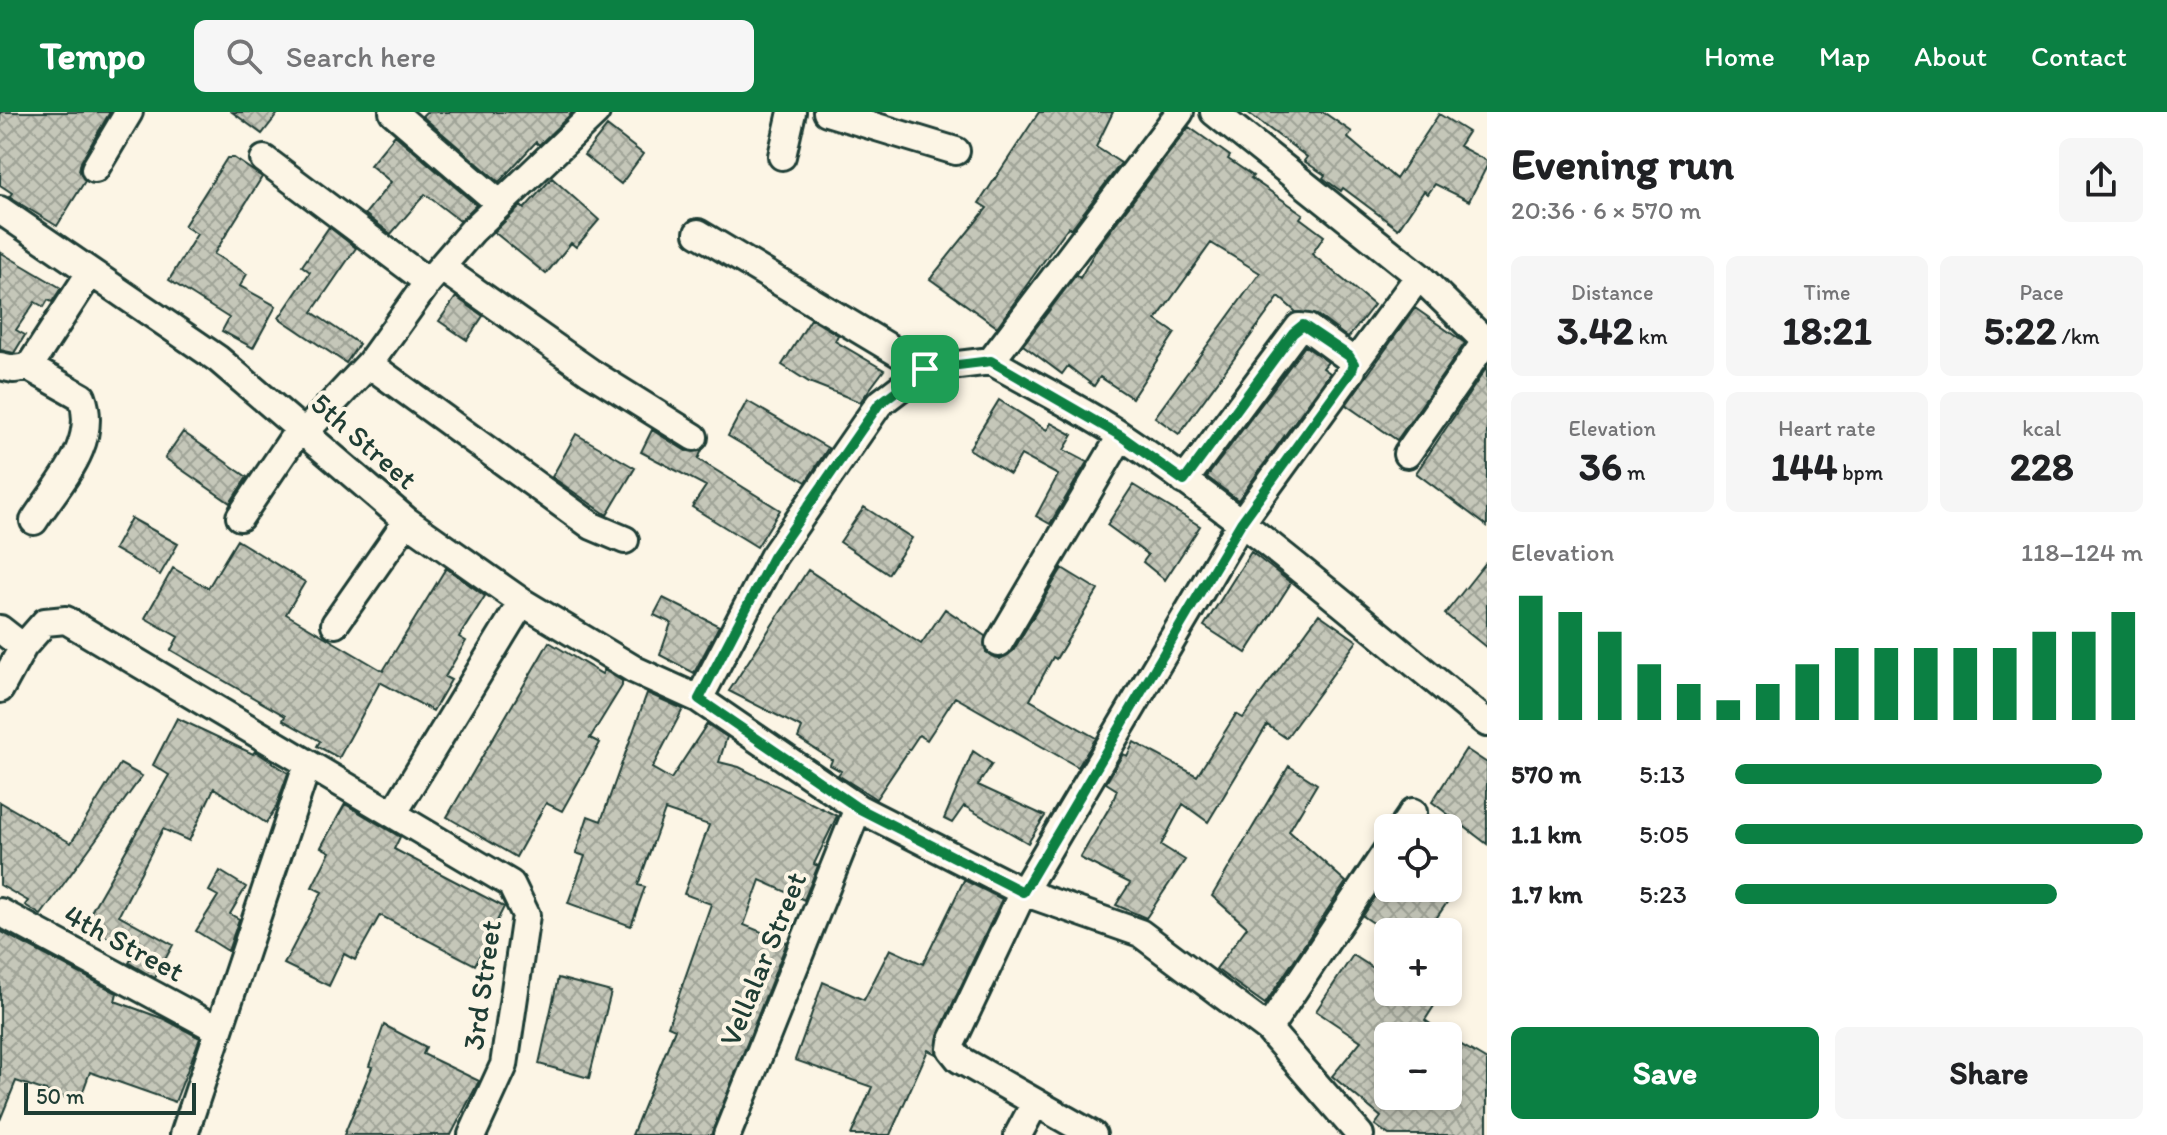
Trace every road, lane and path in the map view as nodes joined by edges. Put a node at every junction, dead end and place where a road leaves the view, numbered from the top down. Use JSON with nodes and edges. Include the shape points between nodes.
{"nodes":[{"id":1,"x":129,"y":112,"type":"edge"},
{"id":2,"x":393,"y":112,"type":"edge"},
{"id":3,"x":596,"y":112,"type":"edge"},
{"id":4,"x":792,"y":112,"type":"edge"},
{"id":5,"x":827,"y":112,"type":"edge"},
{"id":6,"x":1180,"y":112,"type":"edge"},
{"id":7,"x":1214,"y":112,"type":"edge"},
{"id":8,"x":956,"y":151,"type":"dead end"},
{"id":9,"x":782,"y":156,"type":"dead end"},
{"id":10,"x":264,"y":159,"type":"dead end"},
{"id":11,"x":95,"y":169,"type":"dead end"},
{"id":12,"x":499,"y":203,"type":"junction"},
{"id":13,"x":0,"y":210,"type":"edge"},
{"id":14,"x":698,"y":233,"type":"dead end"},
{"id":15,"x":90,"y":273,"type":"junction"},
{"id":16,"x":435,"y":275,"type":"junction"},
{"id":17,"x":1419,"y":276,"type":"junction"},
{"id":18,"x":1486,"y":342,"type":"edge"},
{"id":19,"x":991,"y":361,"type":"junction"},
{"id":20,"x":369,"y":364,"type":"junction"},
{"id":21,"x":1354,"y":364,"type":"junction"},
{"id":22,"x":0,"y":366,"type":"edge"},
{"id":23,"x":29,"y":367,"type":"junction"},
{"id":24,"x":925,"y":369,"type":"junction"},
{"id":25,"x":303,"y":430,"type":"junction"},
{"id":26,"x":1121,"y":436,"type":"junction"},
{"id":27,"x":694,"y":437,"type":"dead end"},
{"id":28,"x":1407,"y":454,"type":"dead end"},
{"id":29,"x":1184,"y":481,"type":"junction"},
{"id":30,"x":240,"y":517,"type":"dead end"},
{"id":31,"x":34,"y":521,"type":"dead end"},
{"id":32,"x":407,"y":521,"type":"junction"},
{"id":33,"x":1241,"y":523,"type":"junction"},
{"id":34,"x":625,"y":540,"type":"dead end"},
{"id":35,"x":522,"y":602,"type":"junction"},
{"id":36,"x":335,"y":624,"type":"dead end"},
{"id":37,"x":0,"y":629,"type":"edge"},
{"id":38,"x":999,"y":643,"type":"dead end"},
{"id":39,"x":23,"y":647,"type":"junction"},
{"id":40,"x":0,"y":689,"type":"edge"},
{"id":41,"x":699,"y":699,"type":"junction"},
{"id":42,"x":1487,"y":723,"type":"edge"},
{"id":43,"x":307,"y":766,"type":"junction"},
{"id":44,"x":858,"y":808,"type":"junction"},
{"id":45,"x":393,"y":814,"type":"junction"},
{"id":46,"x":1374,"y":870,"type":"edge"},
{"id":47,"x":1023,"y":892,"type":"junction"},
{"id":48,"x":0,"y":912,"type":"edge"},
{"id":49,"x":217,"y":1029,"type":"junction"},
{"id":50,"x":1268,"y":1029,"type":"junction"},
{"id":51,"x":1035,"y":1103,"type":"junction"},
{"id":52,"x":184,"y":1135,"type":"edge"},
{"id":53,"x":472,"y":1135,"type":"edge"},
{"id":54,"x":727,"y":1135,"type":"edge"},
{"id":55,"x":1018,"y":1135,"type":"edge"},
{"id":56,"x":1093,"y":1135,"type":"edge"},
{"id":57,"x":1360,"y":1135,"type":"edge"}],
"edges":[{"from":1,"to":11,"type":"street"},
{"from":2,"to":12,"type":"street"},
{"from":3,"to":12,"type":"street"},
{"from":4,"to":9,"type":"street"},
{"from":5,"to":8,"type":"street"},
{"from":6,"to":19,"type":"street"},
{"from":7,"to":17,"type":"street"},
{"from":10,"to":16,"type":"street"},
{"from":12,"to":16,"type":"street"},
{"from":13,"to":15,"type":"street","name":"5th Street"},
{"from":14,"to":24,"type":"street"},
{"from":15,"to":23,"type":"street"},
{"from":15,"to":25,"type":"street","name":"5th Street","via":[[218,359]]},
{"from":16,"to":20,"type":"street"},
{"from":16,"to":27,"type":"street"},
{"from":17,"to":18,"type":"street"},
{"from":17,"to":21,"type":"street"},
{"from":18,"to":28,"type":"street"},
{"from":19,"to":24,"type":"street"},
{"from":19,"to":26,"type":"street"},
{"from":20,"to":25,"type":"street"},
{"from":20,"to":34,"type":"street","via":[[592,526]]},
{"from":21,"to":29,"type":"street","via":[[1308,328],[1299,327]]},
{"from":21,"to":33,"type":"street"},
{"from":22,"to":23,"type":"street"},
{"from":23,"to":31,"type":"street","via":[[82,397],[88,414],[84,445]]},
{"from":24,"to":41,"type":"street","via":[[879,404],[773,557]]},
{"from":25,"to":30,"type":"street"},
{"from":25,"to":32,"type":"street","name":"5th Street"},
{"from":26,"to":29,"type":"street"},
{"from":26,"to":38,"type":"street"},
{"from":29,"to":33,"type":"street"},
{"from":32,"to":35,"type":"street","name":"5th Street"},
{"from":32,"to":36,"type":"street"},
{"from":33,"to":42,"type":"street"},
{"from":33,"to":47,"type":"street"},
{"from":35,"to":41,"type":"street","name":"5th Street","via":[[635,670]]},
{"from":35,"to":45,"type":"street"},
{"from":37,"to":39,"type":"street"},
{"from":39,"to":40,"type":"street"},
{"from":39,"to":43,"type":"street","name":"3rd Street","via":[[45,622],[73,622]]},
{"from":41,"to":44,"type":"street","name":"5th Street"},
{"from":43,"to":45,"type":"street","name":"3rd Street"},
{"from":43,"to":49,"type":"street"},
{"from":44,"to":47,"type":"street","name":"5th Street"},
{"from":44,"to":54,"type":"street","name":"Vellalar Street"},
{"from":45,"to":53,"type":"street","name":"3rd Street","via":[[511,884],[526,915],[504,1065]]},
{"from":46,"to":50,"type":"street"},
{"from":47,"to":50,"type":"street","name":"5th Street","via":[[1140,933]]},
{"from":47,"to":51,"type":"street","via":[[951,1049],[959,1059]]},
{"from":48,"to":49,"type":"street","name":"4th Street"},
{"from":49,"to":52,"type":"street"},
{"from":50,"to":57,"type":"street","name":"5th Street"},
{"from":51,"to":55,"type":"street"},
{"from":51,"to":56,"type":"street"}]}
